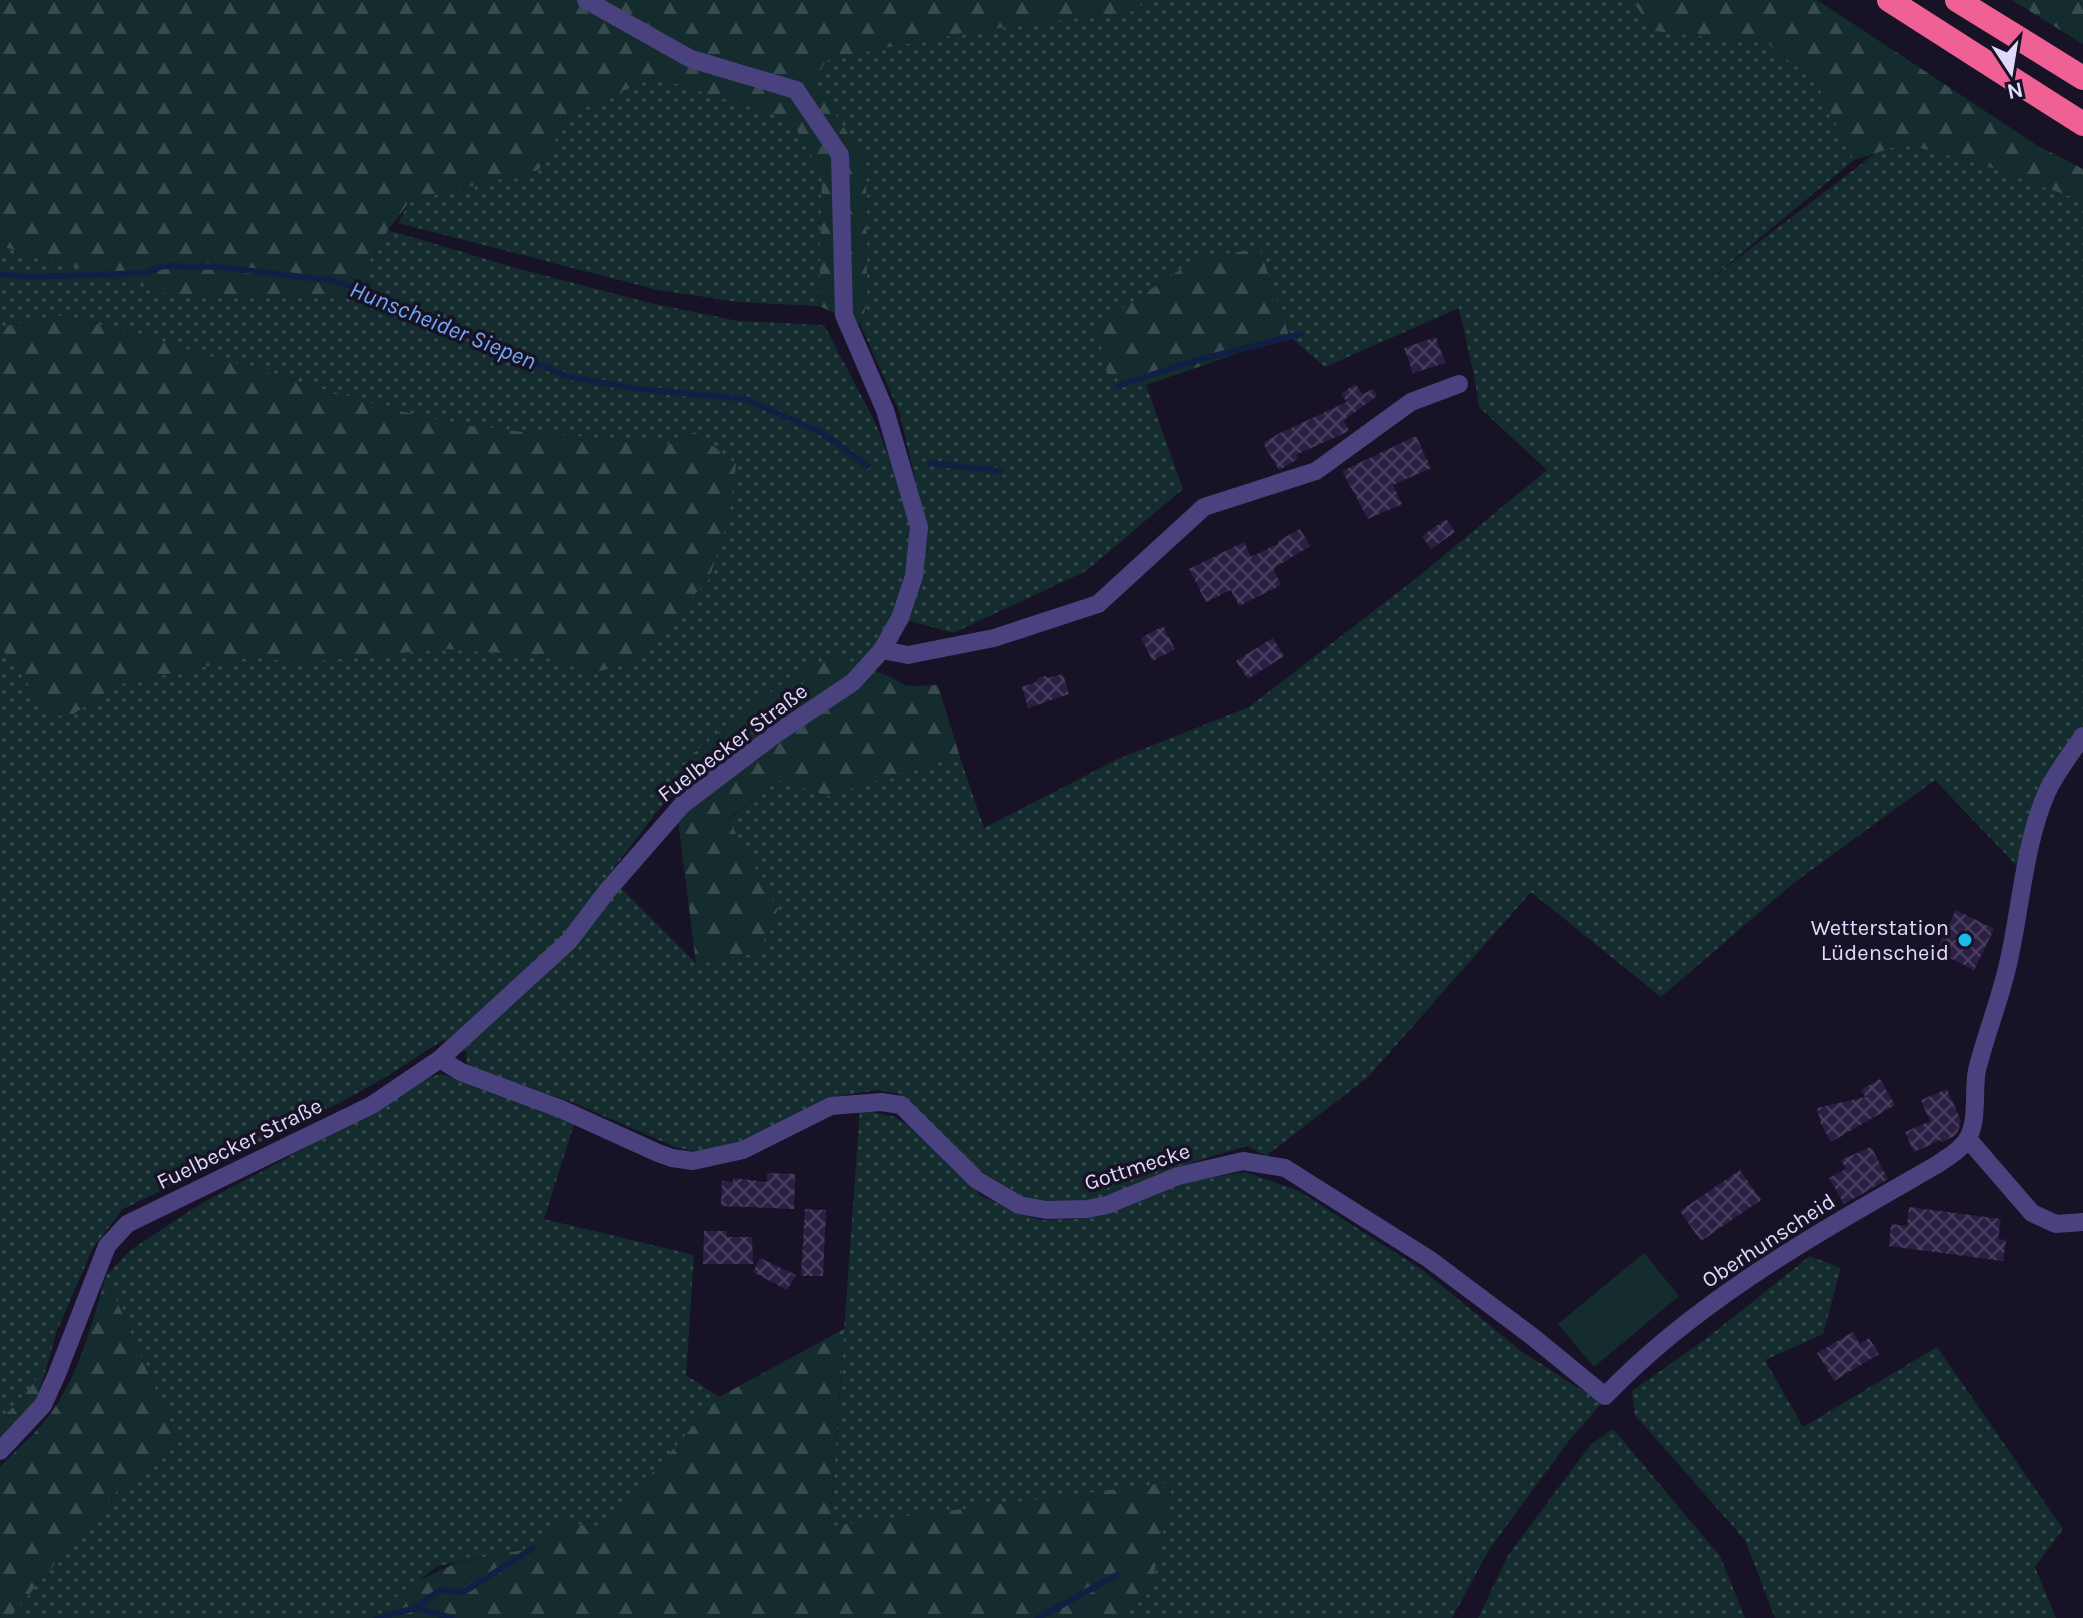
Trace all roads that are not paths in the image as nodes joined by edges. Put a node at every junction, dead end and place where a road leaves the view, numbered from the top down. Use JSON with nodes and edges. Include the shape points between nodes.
{"nodes":[{"id":1,"x":586,"y":0,"type":"edge"},
{"id":2,"x":1889,"y":0,"type":"edge"},
{"id":3,"x":1957,"y":0,"type":"edge"},
{"id":4,"x":2083,"y":78,"type":"edge"},
{"id":5,"x":2083,"y":124,"type":"edge"},
{"id":6,"x":1459,"y":384,"type":"dead end"},
{"id":7,"x":882,"y":650,"type":"junction"},
{"id":8,"x":2083,"y":736,"type":"edge"},
{"id":9,"x":440,"y":1059,"type":"junction"},
{"id":10,"x":1968,"y":1139,"type":"junction"},
{"id":11,"x":2083,"y":1222,"type":"edge"},
{"id":12,"x":1605,"y":1396,"type":"joint"},
{"id":13,"x":0,"y":1451,"type":"edge"}],
"edges":[{"from":1,"to":7,"type":"street","name":"Fuelbecker Straße","via":[[691,59],[796,90],[840,155],[844,315],[885,410],[919,527],[914,576]]},
{"from":2,"to":5,"type":"highway"},
{"from":3,"to":4,"type":"highway"},
{"from":6,"to":7,"type":"street","via":[[1411,402],[1316,471],[1204,507],[1098,604],[994,638],[908,655]]},
{"from":7,"to":9,"type":"street","name":"Fuelbecker Straße","via":[[853,682],[682,805],[569,941]]},
{"from":8,"to":10,"type":"street","via":[[2040,811],[2002,992],[1977,1071]]},
{"from":9,"to":12,"type":"street","name":"Gottmecke","via":[[658,1153],[693,1161],[743,1150],[831,1106],[901,1105],[977,1180],[1019,1205],[1046,1210],[1107,1205],[1178,1176],[1243,1161],[1285,1168],[1429,1259]]},
{"from":9,"to":13,"type":"street","name":"Fuelbecker Straße","via":[[372,1105],[127,1224],[107,1246],[43,1405]]},
{"from":10,"to":11,"type":"street","via":[[2032,1213],[2056,1224]]},
{"from":10,"to":12,"type":"street","name":"Oberhunscheid","via":[[1938,1164],[1788,1251],[1709,1306],[1637,1363]]}]}
